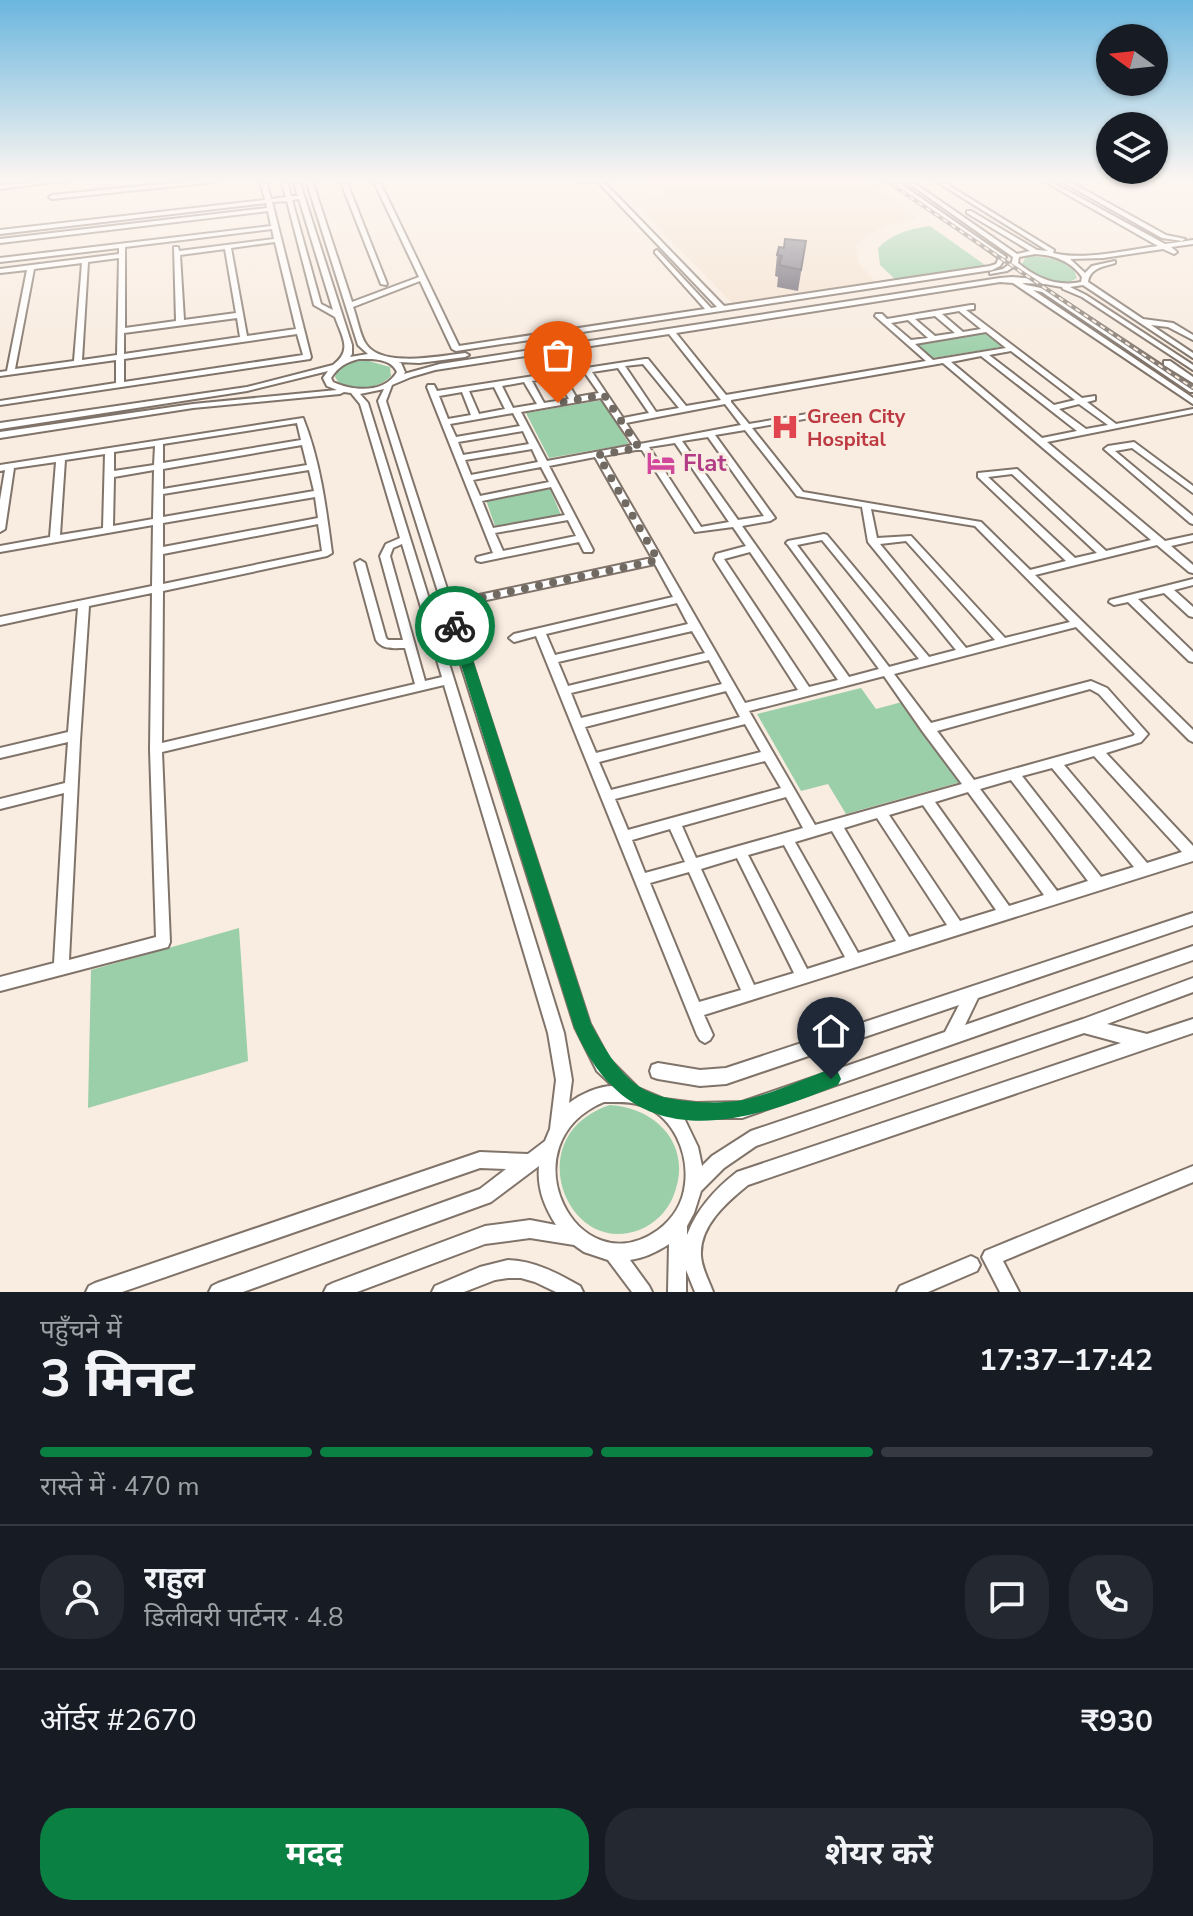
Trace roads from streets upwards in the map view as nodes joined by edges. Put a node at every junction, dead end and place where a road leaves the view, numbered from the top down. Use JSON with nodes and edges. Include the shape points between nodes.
{"nodes":[{"id":1,"x":164,"y":240,"type":"edge"},
{"id":2,"x":175,"y":240,"type":"edge"},
{"id":3,"x":277,"y":240,"type":"edge"},
{"id":4,"x":279,"y":240,"type":"edge"},
{"id":5,"x":300,"y":240,"type":"edge"},
{"id":6,"x":315,"y":240,"type":"edge"},
{"id":7,"x":328,"y":240,"type":"edge"},
{"id":8,"x":367,"y":240,"type":"edge"},
{"id":9,"x":403,"y":240,"type":"edge"},
{"id":10,"x":650,"y":240,"type":"edge"},
{"id":11,"x":657,"y":240,"type":"edge"},
{"id":12,"x":979,"y":240,"type":"edge"},
{"id":13,"x":998,"y":240,"type":"edge"},
{"id":14,"x":1015,"y":240,"type":"edge"},
{"id":15,"x":1033,"y":240,"type":"edge"},
{"id":16,"x":1146,"y":240,"type":"edge"},
{"id":17,"x":1154,"y":240,"type":"edge"},
{"id":18,"x":1162,"y":240,"type":"edge"},
{"id":19,"x":1190,"y":242,"type":"edge"},
{"id":20,"x":122,"y":245,"type":"junction"},
{"id":21,"x":228,"y":247,"type":"junction"},
{"id":22,"x":1165,"y":247,"type":"junction"},
{"id":23,"x":1177,"y":249,"type":"junction"},
{"id":24,"x":1138,"y":251,"type":"junction"},
{"id":25,"x":1040,"y":252,"type":"junction"},
{"id":26,"x":176,"y":253,"type":"junction"},
{"id":27,"x":122,"y":256,"type":"junction"},
{"id":28,"x":1063,"y":257,"type":"junction"},
{"id":29,"x":1016,"y":259,"type":"junction"},
{"id":30,"x":0,"y":260,"type":"edge"},
{"id":31,"x":85,"y":261,"type":"junction"},
{"id":32,"x":31,"y":267,"type":"junction"},
{"id":33,"x":0,"y":271,"type":"edge"},
{"id":34,"x":420,"y":279,"type":"junction"},
{"id":35,"x":1012,"y":279,"type":"junction"},
{"id":36,"x":1085,"y":280,"type":"junction"},
{"id":37,"x":1048,"y":282,"type":"junction"},
{"id":38,"x":384,"y":284,"type":"dead end"},
{"id":39,"x":1058,"y":285,"type":"junction"},
{"id":40,"x":1023,"y":287,"type":"junction"},
{"id":41,"x":852,"y":292,"type":"junction"},
{"id":42,"x":349,"y":306,"type":"junction"},
{"id":43,"x":971,"y":307,"type":"dead end"},
{"id":44,"x":722,"y":309,"type":"junction"},
{"id":45,"x":960,"y":309,"type":"junction"},
{"id":46,"x":710,"y":311,"type":"junction"},
{"id":47,"x":936,"y":313,"type":"junction"},
{"id":48,"x":240,"y":315,"type":"junction"},
{"id":49,"x":337,"y":315,"type":"junction"},
{"id":50,"x":1111,"y":317,"type":"junction"},
{"id":51,"x":910,"y":318,"type":"junction"},
{"id":52,"x":180,"y":323,"type":"junction"},
{"id":53,"x":1096,"y":325,"type":"junction"},
{"id":54,"x":1136,"y":325,"type":"junction"},
{"id":55,"x":1170,"y":325,"type":"junction"},
{"id":56,"x":1193,"y":327,"type":"edge"},
{"id":57,"x":986,"y":330,"type":"junction"},
{"id":58,"x":121,"y":331,"type":"junction"},
{"id":59,"x":301,"y":331,"type":"junction"},
{"id":60,"x":671,"y":331,"type":"junction"},
{"id":61,"x":961,"y":334,"type":"junction"},
{"id":62,"x":1109,"y":334,"type":"junction"},
{"id":63,"x":1160,"y":335,"type":"junction"},
{"id":64,"x":1193,"y":338,"type":"edge"},
{"id":65,"x":244,"y":339,"type":"junction"},
{"id":66,"x":934,"y":339,"type":"junction"},
{"id":67,"x":909,"y":343,"type":"junction"},
{"id":68,"x":456,"y":349,"type":"junction"},
{"id":69,"x":1011,"y":349,"type":"junction"},
{"id":70,"x":1193,"y":350,"type":"edge"},
{"id":71,"x":983,"y":354,"type":"junction"},
{"id":72,"x":1193,"y":356,"type":"edge"},
{"id":73,"x":121,"y":357,"type":"junction"},
{"id":74,"x":382,"y":358,"type":"junction"},
{"id":75,"x":401,"y":360,"type":"junction"},
{"id":76,"x":944,"y":360,"type":"junction"},
{"id":77,"x":931,"y":362,"type":"junction"},
{"id":78,"x":78,"y":363,"type":"junction"},
{"id":79,"x":338,"y":364,"type":"junction"},
{"id":80,"x":620,"y":365,"type":"junction"},
{"id":81,"x":1193,"y":368,"type":"edge"},
{"id":82,"x":587,"y":370,"type":"junction"},
{"id":83,"x":11,"y":372,"type":"junction"},
{"id":84,"x":0,"y":374,"type":"edge"},
{"id":85,"x":559,"y":375,"type":"junction"},
{"id":86,"x":527,"y":380,"type":"junction"},
{"id":87,"x":1193,"y":381,"type":"edge"},
{"id":88,"x":392,"y":384,"type":"junction"},
{"id":89,"x":497,"y":384,"type":"junction"},
{"id":90,"x":120,"y":385,"type":"junction"},
{"id":91,"x":465,"y":390,"type":"junction"},
{"id":92,"x":1193,"y":390,"type":"edge"},
{"id":93,"x":350,"y":392,"type":"junction"},
{"id":94,"x":604,"y":395,"type":"junction"},
{"id":95,"x":1092,"y":398,"type":"dead end"},
{"id":96,"x":574,"y":400,"type":"junction"},
{"id":97,"x":727,"y":400,"type":"junction"},
{"id":98,"x":1080,"y":402,"type":"junction"},
{"id":99,"x":1193,"y":402,"type":"edge"},
{"id":100,"x":0,"y":403,"type":"edge"},
{"id":101,"x":542,"y":406,"type":"junction"},
{"id":102,"x":1053,"y":408,"type":"junction"},
{"id":103,"x":684,"y":409,"type":"junction"},
{"id":104,"x":513,"y":411,"type":"junction"},
{"id":105,"x":1193,"y":411,"type":"edge"},
{"id":106,"x":654,"y":415,"type":"junction"},
{"id":107,"x":810,"y":415,"type":"dead end"},
{"id":108,"x":476,"y":417,"type":"junction"},
{"id":109,"x":621,"y":421,"type":"junction"},
{"id":110,"x":446,"y":422,"type":"junction"},
{"id":111,"x":0,"y":423,"type":"edge"},
{"id":112,"x":1114,"y":426,"type":"junction"},
{"id":113,"x":526,"y":428,"type":"junction"},
{"id":114,"x":750,"y":428,"type":"junction"},
{"id":115,"x":1084,"y":432,"type":"junction"},
{"id":116,"x":0,"y":435,"type":"edge"},
{"id":117,"x":711,"y":435,"type":"junction"},
{"id":118,"x":453,"y":440,"type":"junction"},
{"id":119,"x":678,"y":441,"type":"junction"},
{"id":120,"x":1040,"y":441,"type":"junction"},
{"id":121,"x":159,"y":442,"type":"junction"},
{"id":122,"x":307,"y":442,"type":"junction"},
{"id":123,"x":535,"y":446,"type":"junction"},
{"id":124,"x":642,"y":448,"type":"junction"},
{"id":125,"x":110,"y":450,"type":"junction"},
{"id":126,"x":598,"y":455,"type":"junction"},
{"id":127,"x":61,"y":458,"type":"junction"},
{"id":128,"x":460,"y":458,"type":"junction"},
{"id":129,"x":544,"y":465,"type":"junction"},
{"id":130,"x":159,"y":466,"type":"junction"},
{"id":131,"x":5,"y":467,"type":"edge"},
{"id":132,"x":313,"y":467,"type":"junction"},
{"id":133,"x":109,"y":475,"type":"junction"},
{"id":134,"x":468,"y":478,"type":"junction"},
{"id":135,"x":555,"y":484,"type":"junction"},
{"id":136,"x":1193,"y":490,"type":"edge"},
{"id":137,"x":3,"y":492,"type":"edge"},
{"id":138,"x":159,"y":492,"type":"junction"},
{"id":139,"x":319,"y":493,"type":"junction"},
{"id":140,"x":477,"y":499,"type":"junction"},
{"id":141,"x":866,"y":505,"type":"junction"},
{"id":142,"x":571,"y":517,"type":"junction"},
{"id":143,"x":322,"y":520,"type":"junction"},
{"id":144,"x":159,"y":521,"type":"junction"},
{"id":145,"x":1193,"y":521,"type":"edge"},
{"id":146,"x":736,"y":525,"type":"junction"},
{"id":147,"x":0,"y":529,"type":"edge"},
{"id":148,"x":108,"y":530,"type":"junction"},
{"id":149,"x":490,"y":531,"type":"junction"},
{"id":150,"x":582,"y":538,"type":"junction"},
{"id":151,"x":1193,"y":538,"type":"edge"},
{"id":152,"x":55,"y":539,"type":"junction"},
{"id":153,"x":406,"y":539,"type":"junction"},
{"id":154,"x":873,"y":542,"type":"junction"},
{"id":155,"x":1161,"y":543,"type":"junction"},
{"id":156,"x":752,"y":548,"type":"junction"},
{"id":157,"x":0,"y":549,"type":"edge"},
{"id":158,"x":588,"y":550,"type":"dead end"},
{"id":159,"x":160,"y":551,"type":"junction"},
{"id":160,"x":1104,"y":554,"type":"junction"},
{"id":161,"x":499,"y":555,"type":"junction"},
{"id":162,"x":481,"y":559,"type":"dead end"},
{"id":163,"x":658,"y":560,"type":"junction"},
{"id":164,"x":1073,"y":562,"type":"junction"},
{"id":165,"x":360,"y":563,"type":"dead end"},
{"id":166,"x":1193,"y":570,"type":"edge"},
{"id":167,"x":1029,"y":573,"type":"junction"},
{"id":168,"x":1193,"y":582,"type":"edge"},
{"id":169,"x":159,"y":588,"type":"junction"},
{"id":170,"x":1166,"y":589,"type":"junction"},
{"id":171,"x":1130,"y":598,"type":"junction"},
{"id":172,"x":680,"y":599,"type":"junction"},
{"id":173,"x":1114,"y":602,"type":"dead end"},
{"id":174,"x":84,"y":605,"type":"junction"},
{"id":175,"x":448,"y":605,"type":"junction"},
{"id":176,"x":1193,"y":613,"type":"edge"},
{"id":177,"x":1,"y":621,"type":"edge"},
{"id":178,"x":1079,"y":623,"type":"junction"},
{"id":179,"x":696,"y":626,"type":"junction"},
{"id":180,"x":540,"y":632,"type":"junction"},
{"id":181,"x":0,"y":635,"type":"edge"},
{"id":182,"x":514,"y":638,"type":"dead end"},
{"id":183,"x":1003,"y":642,"type":"junction"},
{"id":184,"x":409,"y":644,"type":"junction"},
{"id":185,"x":964,"y":652,"type":"junction"},
{"id":186,"x":712,"y":655,"type":"junction"},
{"id":187,"x":1193,"y":658,"type":"edge"},
{"id":188,"x":551,"y":660,"type":"junction"},
{"id":189,"x":927,"y":662,"type":"junction"},
{"id":190,"x":886,"y":672,"type":"junction"},
{"id":191,"x":448,"y":680,"type":"junction"},
{"id":192,"x":846,"y":682,"type":"junction"},
{"id":193,"x":421,"y":686,"type":"junction"},
{"id":194,"x":730,"y":686,"type":"junction"},
{"id":195,"x":564,"y":691,"type":"junction"},
{"id":196,"x":806,"y":692,"type":"junction"},
{"id":197,"x":745,"y":714,"type":"junction"},
{"id":198,"x":577,"y":724,"type":"junction"},
{"id":199,"x":927,"y":729,"type":"junction"},
{"id":200,"x":72,"y":736,"type":"junction"},
{"id":201,"x":1193,"y":737,"type":"edge"},
{"id":202,"x":156,"y":749,"type":"junction"},
{"id":203,"x":1097,"y":751,"type":"junction"},
{"id":204,"x":0,"y":753,"type":"edge"},
{"id":205,"x":769,"y":755,"type":"junction"},
{"id":206,"x":592,"y":759,"type":"junction"},
{"id":207,"x":1055,"y":763,"type":"junction"},
{"id":208,"x":1014,"y":775,"type":"junction"},
{"id":209,"x":72,"y":786,"type":"junction"},
{"id":210,"x":969,"y":787,"type":"junction"},
{"id":211,"x":789,"y":791,"type":"junction"},
{"id":212,"x":607,"y":796,"type":"junction"},
{"id":213,"x":926,"y":799,"type":"junction"},
{"id":214,"x":0,"y":804,"type":"edge"},
{"id":215,"x":880,"y":812,"type":"junction"},
{"id":216,"x":674,"y":823,"type":"junction"},
{"id":217,"x":835,"y":825,"type":"junction"},
{"id":218,"x":812,"y":832,"type":"junction"},
{"id":219,"x":624,"y":837,"type":"junction"},
{"id":220,"x":787,"y":839,"type":"junction"},
{"id":221,"x":740,"y":852,"type":"junction"},
{"id":222,"x":1192,"y":855,"type":"edge"},
{"id":223,"x":692,"y":866,"type":"junction"},
{"id":224,"x":1144,"y":869,"type":"junction"},
{"id":225,"x":641,"y":880,"type":"junction"},
{"id":226,"x":1099,"y":884,"type":"junction"},
{"id":227,"x":1054,"y":898,"type":"junction"},
{"id":228,"x":1006,"y":913,"type":"junction"},
{"id":229,"x":1193,"y":919,"type":"edge"},
{"id":230,"x":957,"y":928,"type":"junction"},
{"id":231,"x":906,"y":944,"type":"junction"},
{"id":232,"x":1193,"y":953,"type":"edge"},
{"id":233,"x":855,"y":961,"type":"junction"},
{"id":234,"x":61,"y":969,"type":"junction"},
{"id":235,"x":804,"y":977,"type":"junction"},
{"id":236,"x":0,"y":984,"type":"edge"},
{"id":237,"x":1193,"y":985,"type":"edge"},
{"id":238,"x":750,"y":994,"type":"junction"},
{"id":239,"x":972,"y":995,"type":"junction"},
{"id":240,"x":695,"y":1011,"type":"junction"},
{"id":241,"x":1083,"y":1026,"type":"junction"},
{"id":242,"x":1193,"y":1026,"type":"edge"},
{"id":243,"x":705,"y":1035,"type":"dead end"},
{"id":244,"x":950,"y":1038,"type":"junction"},
{"id":245,"x":1149,"y":1042,"type":"junction"},
{"id":246,"x":658,"y":1071,"type":"dead end"},
{"id":247,"x":633,"y":1094,"type":"junction"},
{"id":248,"x":661,"y":1107,"type":"junction"},
{"id":249,"x":558,"y":1128,"type":"junction"},
{"id":250,"x":550,"y":1147,"type":"junction"},
{"id":251,"x":529,"y":1162,"type":"junction"},
{"id":252,"x":1193,"y":1174,"type":"edge"},
{"id":253,"x":694,"y":1186,"type":"junction"},
{"id":254,"x":678,"y":1224,"type":"junction"},
{"id":255,"x":577,"y":1237,"type":"junction"},
{"id":256,"x":614,"y":1253,"type":"junction"},
{"id":257,"x":971,"y":1265,"type":"dead end"},
{"id":258,"x":95,"y":1292,"type":"edge"},
{"id":259,"x":218,"y":1292,"type":"edge"},
{"id":260,"x":333,"y":1292,"type":"edge"},
{"id":261,"x":441,"y":1292,"type":"edge"},
{"id":262,"x":574,"y":1292,"type":"edge"},
{"id":263,"x":643,"y":1292,"type":"edge"},
{"id":264,"x":677,"y":1292,"type":"edge"},
{"id":265,"x":704,"y":1292,"type":"edge"},
{"id":266,"x":906,"y":1292,"type":"edge"},
{"id":267,"x":1010,"y":1292,"type":"edge"}],
"edges":[{"from":1,"to":20,"type":"street"},
{"from":2,"to":26,"type":"street"},
{"from":3,"to":21,"type":"street"},
{"from":4,"to":59,"type":"street"},
{"from":5,"to":49,"type":"street","via":[[318,305]]},
{"from":6,"to":49,"type":"street"},
{"from":7,"to":42,"type":"street"},
{"from":8,"to":38,"type":"street"},
{"from":9,"to":34,"type":"street"},
{"from":10,"to":46,"type":"street"},
{"from":11,"to":44,"type":"street"},
{"from":12,"to":41,"type":"street","via":[[1004,257],[998,265]]},
{"from":13,"to":29,"type":"street"},
{"from":14,"to":25,"type":"street"},
{"from":15,"to":28,"type":"street"},
{"from":16,"to":24,"type":"street"},
{"from":17,"to":22,"type":"street"},
{"from":18,"to":23,"type":"street"},
{"from":19,"to":23,"type":"street"},
{"from":20,"to":27,"type":"street"},
{"from":20,"to":30,"type":"street"},
{"from":21,"to":26,"type":"street"},
{"from":21,"to":48,"type":"street"},
{"from":22,"to":23,"type":"street"},
{"from":22,"to":24,"type":"street"},
{"from":23,"to":36,"type":"street","via":[[1103,263]]},
{"from":24,"to":28,"type":"street"},
{"from":25,"to":28,"type":"street"},
{"from":25,"to":29,"type":"street"},
{"from":26,"to":52,"type":"street"},
{"from":27,"to":31,"type":"street"},
{"from":27,"to":58,"type":"street"},
{"from":28,"to":36,"type":"street","via":[[1081,267]]},
{"from":29,"to":37,"type":"street","via":[[1024,272]]},
{"from":29,"to":41,"type":"street","via":[[999,272]]},
{"from":31,"to":32,"type":"street"},
{"from":31,"to":78,"type":"street"},
{"from":32,"to":33,"type":"street"},
{"from":32,"to":83,"type":"street"},
{"from":34,"to":42,"type":"street"},
{"from":34,"to":68,"type":"street"},
{"from":35,"to":37,"type":"street"},
{"from":35,"to":40,"type":"street"},
{"from":35,"to":60,"type":"street"},
{"from":36,"to":39,"type":"street"},
{"from":36,"to":54,"type":"street"},
{"from":37,"to":39,"type":"street"},
{"from":39,"to":50,"type":"street","via":[[1084,296]]},
{"from":40,"to":53,"type":"street","via":[[1040,288]]},
{"from":40,"to":99,"type":"street"},
{"from":41,"to":44,"type":"street"},
{"from":41,"to":75,"type":"street","via":[[458,356]]},
{"from":42,"to":74,"type":"street","via":[[362,345]]},
{"from":43,"to":45,"type":"street"},
{"from":44,"to":46,"type":"street"},
{"from":45,"to":47,"type":"street"},
{"from":45,"to":57,"type":"street"},
{"from":46,"to":68,"type":"street"},
{"from":47,"to":51,"type":"street"},
{"from":47,"to":61,"type":"street"},
{"from":48,"to":52,"type":"street"},
{"from":48,"to":65,"type":"street"},
{"from":49,"to":79,"type":"street","via":[[348,345],[348,354]]},
{"from":50,"to":53,"type":"street"},
{"from":50,"to":54,"type":"street"},
{"from":50,"to":62,"type":"street"},
{"from":51,"to":66,"type":"street"},
{"from":51,"to":67,"type":"street","via":[[882,319]]},
{"from":52,"to":58,"type":"street"},
{"from":53,"to":62,"type":"street"},
{"from":54,"to":55,"type":"street"},
{"from":54,"to":63,"type":"street"},
{"from":54,"to":81,"type":"street"},
{"from":54,"to":87,"type":"street","via":[[1137,343]]},
{"from":55,"to":56,"type":"street"},
{"from":55,"to":64,"type":"street"},
{"from":57,"to":61,"type":"street"},
{"from":57,"to":69,"type":"street"},
{"from":58,"to":73,"type":"street"},
{"from":59,"to":65,"type":"street"},
{"from":59,"to":90,"type":"street","via":[[307,357]]},
{"from":60,"to":88,"type":"street","via":[[620,344],[422,370]]},
{"from":60,"to":97,"type":"street"},
{"from":61,"to":66,"type":"street"},
{"from":62,"to":92,"type":"street"},
{"from":63,"to":70,"type":"street"},
{"from":63,"to":72,"type":"street"},
{"from":65,"to":73,"type":"street"},
{"from":66,"to":67,"type":"street"},
{"from":67,"to":77,"type":"street"},
{"from":68,"to":75,"type":"street"},
{"from":69,"to":71,"type":"street"},
{"from":69,"to":98,"type":"street"},
{"from":71,"to":76,"type":"street"},
{"from":71,"to":102,"type":"street"},
{"from":73,"to":78,"type":"street"},
{"from":73,"to":90,"type":"street"},
{"from":74,"to":75,"type":"street"},
{"from":74,"to":79,"type":"street"},
{"from":74,"to":88,"type":"street","via":[[401,372]]},
{"from":76,"to":77,"type":"street"},
{"from":76,"to":120,"type":"street"},
{"from":77,"to":97,"type":"street"},
{"from":78,"to":83,"type":"street"},
{"from":79,"to":93,"type":"street","via":[[327,378]]},
{"from":79,"to":111,"type":"street","via":[[247,389]]},
{"from":80,"to":82,"type":"street"},
{"from":80,"to":103,"type":"street","via":[[647,361]]},
{"from":80,"to":106,"type":"street"},
{"from":82,"to":85,"type":"street"},
{"from":82,"to":94,"type":"street"},
{"from":83,"to":84,"type":"street"},
{"from":85,"to":86,"type":"street"},
{"from":85,"to":96,"type":"street"},
{"from":86,"to":89,"type":"street"},
{"from":86,"to":101,"type":"street"},
{"from":88,"to":93,"type":"street"},
{"from":88,"to":175,"type":"street","via":[[382,401]]},
{"from":89,"to":91,"type":"street"},
{"from":89,"to":104,"type":"street"},
{"from":90,"to":100,"type":"street"},
{"from":91,"to":108,"type":"street"},
{"from":91,"to":110,"type":"street","via":[[433,391]]},
{"from":93,"to":116,"type":"street","via":[[231,401]]},
{"from":93,"to":153,"type":"street","via":[[364,403]]},
{"from":94,"to":96,"type":"street"},
{"from":94,"to":109,"type":"street"},
{"from":95,"to":98,"type":"street"},
{"from":96,"to":101,"type":"street"},
{"from":97,"to":103,"type":"street"},
{"from":97,"to":114,"type":"street"},
{"from":98,"to":102,"type":"street"},
{"from":98,"to":112,"type":"street"},
{"from":101,"to":104,"type":"street"},
{"from":102,"to":115,"type":"street"},
{"from":103,"to":106,"type":"street"},
{"from":104,"to":108,"type":"street"},
{"from":104,"to":113,"type":"street"},
{"from":105,"to":112,"type":"street"},
{"from":106,"to":109,"type":"street"},
{"from":107,"to":114,"type":"street"},
{"from":108,"to":110,"type":"street"},
{"from":109,"to":124,"type":"street"},
{"from":110,"to":118,"type":"street"},
{"from":112,"to":115,"type":"street"},
{"from":113,"to":118,"type":"street"},
{"from":113,"to":123,"type":"street"},
{"from":114,"to":117,"type":"street"},
{"from":114,"to":141,"type":"street","via":[[800,494]]},
{"from":115,"to":120,"type":"street"},
{"from":117,"to":119,"type":"street"},
{"from":117,"to":146,"type":"street","via":[[770,517]]},
{"from":118,"to":128,"type":"street"},
{"from":119,"to":124,"type":"street"},
{"from":119,"to":146,"type":"street"},
{"from":120,"to":155,"type":"street"},
{"from":121,"to":122,"type":"street","via":[[299,420]]},
{"from":121,"to":125,"type":"street"},
{"from":121,"to":130,"type":"street"},
{"from":122,"to":130,"type":"street"},
{"from":122,"to":132,"type":"street"},
{"from":123,"to":128,"type":"street"},
{"from":123,"to":129,"type":"street"},
{"from":124,"to":126,"type":"street"},
{"from":124,"to":146,"type":"street","via":[[698,530]]},
{"from":125,"to":127,"type":"street"},
{"from":125,"to":133,"type":"street"},
{"from":126,"to":129,"type":"street"},
{"from":126,"to":163,"type":"street"},
{"from":127,"to":131,"type":"street"},
{"from":127,"to":152,"type":"street"},
{"from":128,"to":134,"type":"street"},
{"from":129,"to":134,"type":"street"},
{"from":129,"to":135,"type":"street"},
{"from":130,"to":133,"type":"street"},
{"from":130,"to":138,"type":"street"},
{"from":131,"to":137,"type":"street"},
{"from":132,"to":138,"type":"street"},
{"from":132,"to":139,"type":"street"},
{"from":133,"to":148,"type":"street"},
{"from":134,"to":140,"type":"street"},
{"from":135,"to":140,"type":"street"},
{"from":135,"to":142,"type":"street"},
{"from":136,"to":145,"type":"street","via":[[1134,445],[1108,449]]},
{"from":137,"to":147,"type":"street"},
{"from":138,"to":144,"type":"street"},
{"from":139,"to":143,"type":"street"},
{"from":139,"to":144,"type":"street"},
{"from":140,"to":149,"type":"street"},
{"from":141,"to":154,"type":"street"},
{"from":141,"to":167,"type":"street","via":[[978,524]]},
{"from":142,"to":149,"type":"street"},
{"from":142,"to":150,"type":"street"},
{"from":143,"to":159,"type":"street"},
{"from":143,"to":169,"type":"street","via":[[327,550],[322,556]]},
{"from":144,"to":148,"type":"street"},
{"from":144,"to":159,"type":"street"},
{"from":146,"to":156,"type":"street"},
{"from":148,"to":152,"type":"street"},
{"from":149,"to":161,"type":"street"},
{"from":150,"to":158,"type":"street"},
{"from":150,"to":161,"type":"street"},
{"from":151,"to":155,"type":"street"},
{"from":152,"to":157,"type":"street"},
{"from":153,"to":184,"type":"street","via":[[389,546],[385,556]]},
{"from":153,"to":191,"type":"street"},
{"from":154,"to":183,"type":"street","via":[[908,538]]},
{"from":154,"to":185,"type":"street"},
{"from":155,"to":160,"type":"street"},
{"from":155,"to":166,"type":"street"},
{"from":156,"to":192,"type":"street"},
{"from":156,"to":196,"type":"street","via":[[719,559]]},
{"from":159,"to":169,"type":"street"},
{"from":160,"to":164,"type":"street"},
{"from":160,"to":164,"type":"street","via":[[1014,471],[981,475]]},
{"from":161,"to":162,"type":"street"},
{"from":163,"to":172,"type":"street"},
{"from":163,"to":175,"type":"street"},
{"from":164,"to":167,"type":"street"},
{"from":165,"to":184,"type":"street","via":[[381,640]]},
{"from":167,"to":178,"type":"street"},
{"from":168,"to":170,"type":"street"},
{"from":169,"to":174,"type":"street"},
{"from":169,"to":202,"type":"street"},
{"from":170,"to":171,"type":"street"},
{"from":170,"to":176,"type":"street"},
{"from":171,"to":173,"type":"street"},
{"from":171,"to":187,"type":"street"},
{"from":172,"to":179,"type":"street"},
{"from":172,"to":180,"type":"street"},
{"from":174,"to":177,"type":"street"},
{"from":174,"to":200,"type":"street"},
{"from":175,"to":247,"type":"street","via":[[583,1027],[603,1065]]},
{"from":177,"to":181,"type":"street"},
{"from":178,"to":183,"type":"street"},
{"from":178,"to":201,"type":"street"},
{"from":179,"to":186,"type":"street"},
{"from":179,"to":188,"type":"street"},
{"from":180,"to":182,"type":"street"},
{"from":180,"to":188,"type":"street"},
{"from":183,"to":185,"type":"street"},
{"from":184,"to":193,"type":"street"},
{"from":185,"to":189,"type":"street"},
{"from":186,"to":194,"type":"street"},
{"from":186,"to":195,"type":"street"},
{"from":188,"to":195,"type":"street"},
{"from":189,"to":190,"type":"street"},
{"from":189,"to":190,"type":"street","via":[[824,537],[793,542]]},
{"from":190,"to":192,"type":"street"},
{"from":190,"to":199,"type":"street"},
{"from":191,"to":193,"type":"street"},
{"from":191,"to":249,"type":"street","via":[[556,1033],[564,1080]]},
{"from":192,"to":196,"type":"street"},
{"from":193,"to":202,"type":"street"},
{"from":194,"to":197,"type":"street"},
{"from":194,"to":198,"type":"street"},
{"from":195,"to":198,"type":"street"},
{"from":196,"to":197,"type":"street"},
{"from":197,"to":205,"type":"street"},
{"from":197,"to":206,"type":"street"},
{"from":198,"to":206,"type":"street"},
{"from":199,"to":203,"type":"street","via":[[1091,685],[1142,734]]},
{"from":199,"to":210,"type":"street"},
{"from":200,"to":204,"type":"street"},
{"from":200,"to":209,"type":"street"},
{"from":202,"to":234,"type":"street","via":[[163,942]]},
{"from":203,"to":207,"type":"street"},
{"from":203,"to":222,"type":"street"},
{"from":205,"to":211,"type":"street"},
{"from":205,"to":212,"type":"street"},
{"from":206,"to":212,"type":"street"},
{"from":207,"to":208,"type":"street"},
{"from":207,"to":224,"type":"street"},
{"from":208,"to":210,"type":"street"},
{"from":208,"to":226,"type":"street"},
{"from":209,"to":214,"type":"street"},
{"from":209,"to":234,"type":"street"},
{"from":210,"to":213,"type":"street"},
{"from":210,"to":227,"type":"street"},
{"from":211,"to":216,"type":"street"},
{"from":211,"to":218,"type":"street"},
{"from":212,"to":219,"type":"street"},
{"from":213,"to":215,"type":"street"},
{"from":213,"to":228,"type":"street"},
{"from":215,"to":217,"type":"street"},
{"from":215,"to":230,"type":"street"},
{"from":216,"to":219,"type":"street"},
{"from":216,"to":223,"type":"street"},
{"from":217,"to":218,"type":"street"},
{"from":217,"to":231,"type":"street"},
{"from":218,"to":220,"type":"street"},
{"from":219,"to":225,"type":"street"},
{"from":220,"to":221,"type":"street"},
{"from":220,"to":233,"type":"street"},
{"from":221,"to":223,"type":"street"},
{"from":221,"to":235,"type":"street"},
{"from":222,"to":224,"type":"street"},
{"from":223,"to":225,"type":"street"},
{"from":223,"to":238,"type":"street"},
{"from":224,"to":226,"type":"street"},
{"from":225,"to":240,"type":"street"},
{"from":226,"to":227,"type":"street"},
{"from":227,"to":228,"type":"street"},
{"from":228,"to":230,"type":"street"},
{"from":229,"to":239,"type":"street"},
{"from":230,"to":231,"type":"street"},
{"from":231,"to":233,"type":"street"},
{"from":232,"to":244,"type":"street"},
{"from":233,"to":235,"type":"street"},
{"from":234,"to":236,"type":"street"},
{"from":235,"to":238,"type":"street"},
{"from":237,"to":241,"type":"street"},
{"from":238,"to":240,"type":"street"},
{"from":239,"to":244,"type":"street"},
{"from":239,"to":246,"type":"street","via":[[726,1076]]},
{"from":240,"to":243,"type":"street"},
{"from":241,"to":245,"type":"street"},
{"from":241,"to":253,"type":"street","via":[[751,1139]]},
{"from":242,"to":245,"type":"street"},
{"from":244,"to":248,"type":"street","via":[[742,1110]]},
{"from":245,"to":265,"type":"street","via":[[743,1178],[706,1215],[694,1243],[692,1256]]},
{"from":247,"to":248,"type":"street"},
{"from":247,"to":249,"type":"street","via":[[604,1094],[578,1106]]},
{"from":248,"to":253,"type":"street","via":[[681,1128],[693,1155]]},
{"from":249,"to":250,"type":"street"},
{"from":250,"to":251,"type":"street"},
{"from":250,"to":255,"type":"street","via":[[546,1179],[556,1211]]},
{"from":251,"to":258,"type":"street","via":[[480,1160]]},
{"from":251,"to":259,"type":"street","via":[[485,1196]]},
{"from":252,"to":267,"type":"street","via":[[991,1257]]},
{"from":253,"to":254,"type":"street"},
{"from":254,"to":256,"type":"street","via":[[661,1241],[639,1251]]},
{"from":254,"to":264,"type":"street"},
{"from":255,"to":256,"type":"street"},
{"from":255,"to":260,"type":"street","via":[[530,1229],[485,1235]]},
{"from":256,"to":263,"type":"street"},
{"from":257,"to":266,"type":"street"},
{"from":261,"to":262,"type":"street","via":[[520,1267]]}]}
